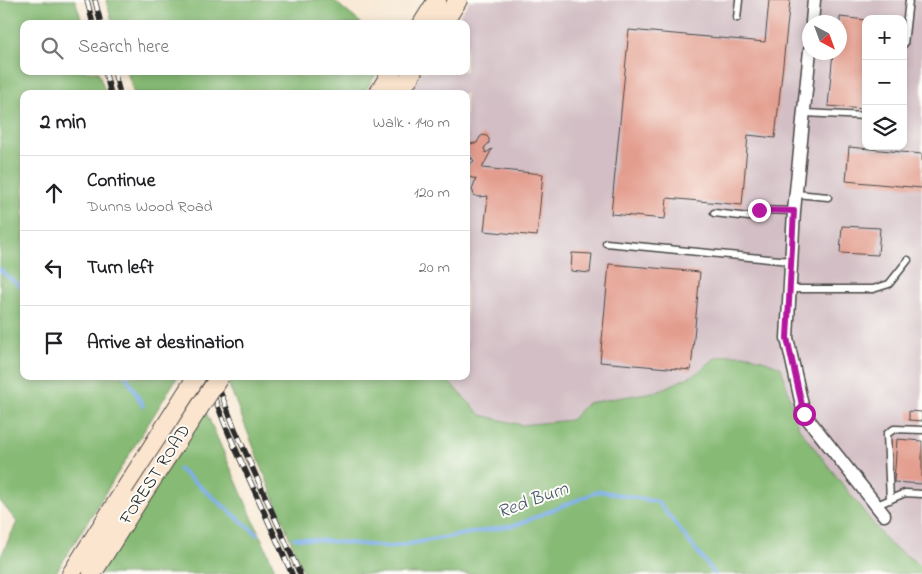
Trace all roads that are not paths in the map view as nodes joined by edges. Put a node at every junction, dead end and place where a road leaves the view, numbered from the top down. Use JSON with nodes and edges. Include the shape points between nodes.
{"nodes":[{"id":1,"x":437,"y":0,"type":"edge"},
{"id":2,"x":458,"y":0,"type":"edge"},
{"id":3,"x":739,"y":0,"type":"edge"},
{"id":4,"x":814,"y":0,"type":"edge"},
{"id":5,"x":909,"y":0,"type":"edge"},
{"id":6,"x":813,"y":15,"type":"edge"},
{"id":7,"x":737,"y":18,"type":"dead end"},
{"id":8,"x":907,"y":18,"type":"edge"},
{"id":9,"x":424,"y":20,"type":"edge"},
{"id":10,"x":446,"y":20,"type":"edge"},
{"id":11,"x":809,"y":60,"type":"edge"},
{"id":12,"x":390,"y":75,"type":"edge"},
{"id":13,"x":411,"y":75,"type":"edge"},
{"id":14,"x":380,"y":90,"type":"edge"},
{"id":15,"x":401,"y":90,"type":"edge"},
{"id":16,"x":804,"y":113,"type":"junction"},
{"id":17,"x":862,"y":116,"type":"edge"},
{"id":18,"x":796,"y":194,"type":"junction"},
{"id":19,"x":828,"y":197,"type":"dead end"},
{"id":20,"x":794,"y":211,"type":"junction"},
{"id":21,"x":714,"y":213,"type":"dead end"},
{"id":22,"x":606,"y":243,"type":"dead end"},
{"id":23,"x":908,"y":260,"type":"dead end"},
{"id":24,"x":790,"y":262,"type":"junction"},
{"id":25,"x":789,"y":289,"type":"junction"},
{"id":26,"x":195,"y":380,"type":"edge"},
{"id":27,"x":217,"y":380,"type":"edge"},
{"id":28,"x":922,"y":430,"type":"edge"},
{"id":29,"x":133,"y":493,"type":"junction"},
{"id":30,"x":922,"y":494,"type":"edge"},
{"id":31,"x":890,"y":500,"type":"junction"},
{"id":32,"x":880,"y":510,"type":"joint"},
{"id":33,"x":71,"y":574,"type":"edge"},
{"id":34,"x":92,"y":574,"type":"edge"}],
"edges":[{"from":1,"to":9,"type":"street"},
{"from":2,"to":10,"type":"street"},
{"from":3,"to":7,"type":"lane"},
{"from":4,"to":6,"type":"street"},
{"from":5,"to":8,"type":"lane"},
{"from":11,"to":16,"type":"street"},
{"from":12,"to":14,"type":"street"},
{"from":13,"to":15,"type":"street"},
{"from":16,"to":17,"type":"lane"},
{"from":16,"to":18,"type":"street"},
{"from":18,"to":19,"type":"lane"},
{"from":18,"to":20,"type":"street"},
{"from":20,"to":21,"type":"lane","via":[[759,210],[749,217]]},
{"from":20,"to":24,"type":"street"},
{"from":22,"to":24,"type":"lane"},
{"from":23,"to":25,"type":"lane","via":[[889,284],[874,289]]},
{"from":24,"to":25,"type":"street"},
{"from":25,"to":32,"type":"street","via":[[787,338],[804,414]]},
{"from":26,"to":29,"type":"street","name":"FOREST ROAD"},
{"from":27,"to":29,"type":"street","name":"FOREST ROAD","bridge":true},
{"from":28,"to":31,"type":"lane","via":[[894,429],[887,434]]},
{"from":29,"to":33,"type":"street","name":"FOREST ROAD"},
{"from":29,"to":34,"type":"street","name":"FOREST ROAD"},
{"from":30,"to":31,"type":"lane","via":[[906,493]]},
{"from":31,"to":32,"type":"lane"}]}
